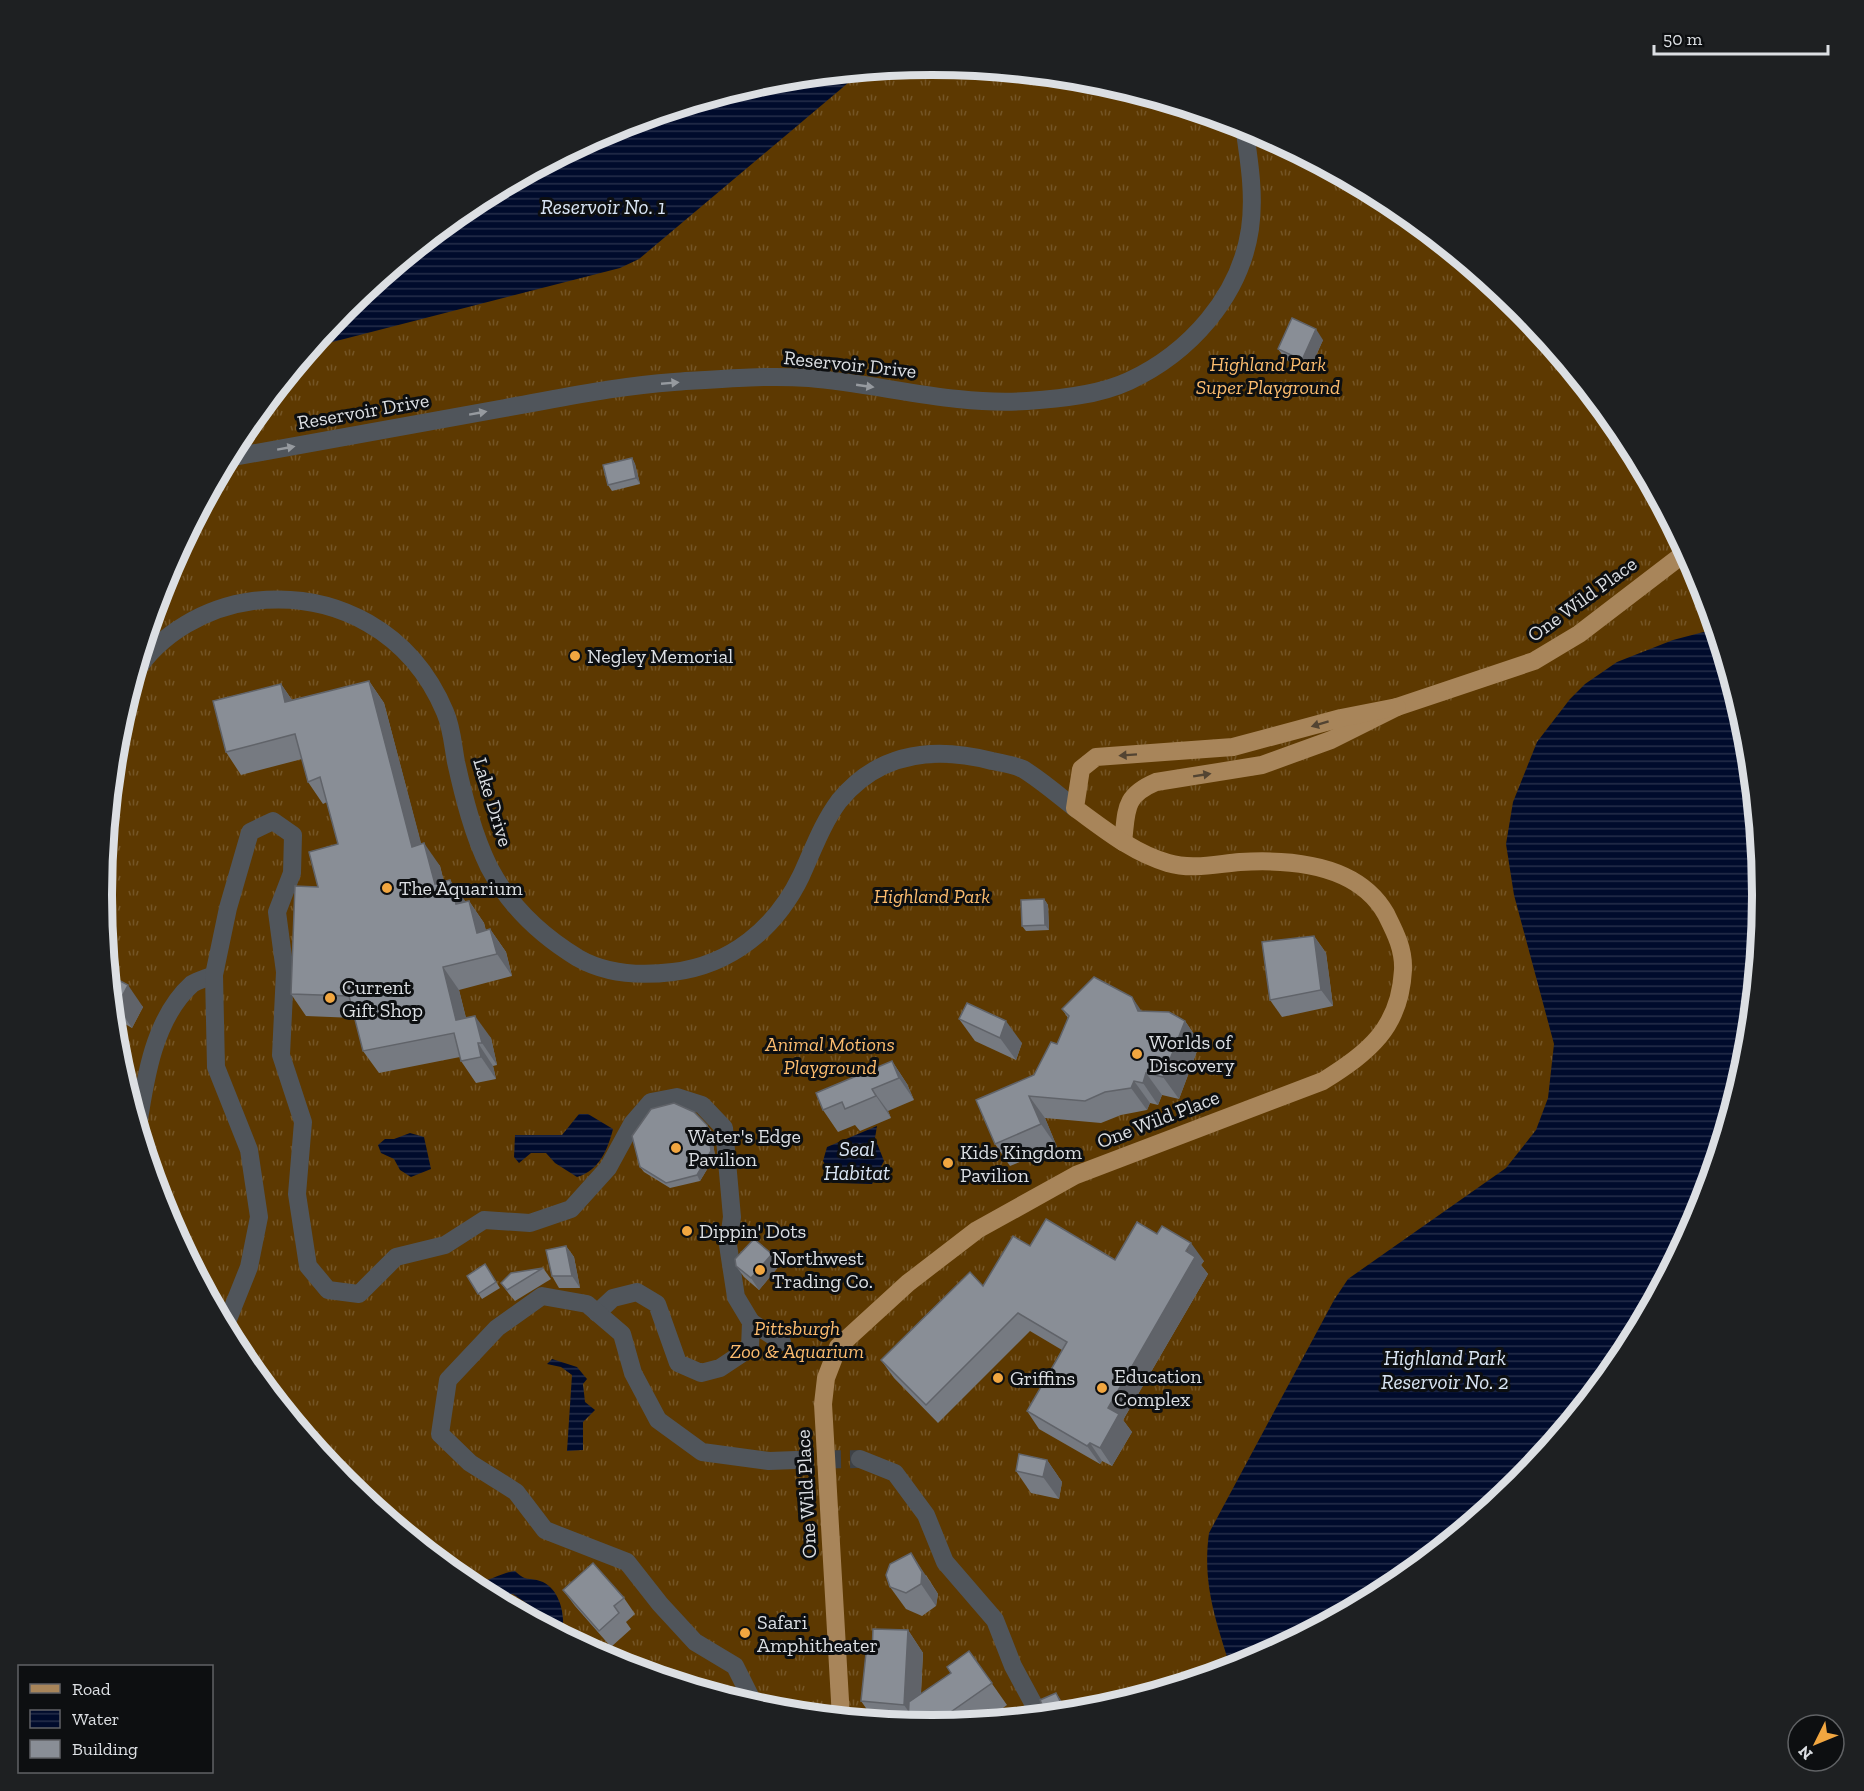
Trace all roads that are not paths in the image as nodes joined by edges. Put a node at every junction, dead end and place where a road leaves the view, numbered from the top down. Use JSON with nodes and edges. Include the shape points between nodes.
{"nodes":[{"id":1,"x":1245,"y":137,"type":"edge"},
{"id":2,"x":240,"y":456,"type":"edge"},
{"id":3,"x":1679,"y":557,"type":"edge"},
{"id":4,"x":146,"y":659,"type":"edge"},
{"id":5,"x":1397,"y":707,"type":"junction"},
{"id":6,"x":1075,"y":808,"type":"junction"},
{"id":7,"x":1123,"y":842,"type":"junction"},
{"id":8,"x":214,"y":975,"type":"junction"},
{"id":9,"x":140,"y":1112,"type":"edge"},
{"id":10,"x":597,"y":1313,"type":"junction"},
{"id":11,"x":229,"y":1318,"type":"edge"},
{"id":12,"x":751,"y":1322,"type":"junction"},
{"id":13,"x":782,"y":1342,"type":"dead end"},
{"id":14,"x":860,"y":1459,"type":"tunnel mouth"},
{"id":15,"x":796,"y":1460,"type":"tunnel mouth"},
{"id":16,"x":749,"y":1695,"type":"edge"},
{"id":17,"x":1036,"y":1709,"type":"edge"},
{"id":18,"x":841,"y":1711,"type":"edge"}],
"edges":[{"from":2,"to":1,"type":"street","name":"Reservoir Drive","one_way":true,"via":[[597,391],[669,382],[808,378],[963,399],[1026,402],[1086,394],[1126,382],[1182,348],[1199,332],[1227,293],[1241,264],[1250,229],[1252,197]]},
{"from":3,"to":5,"type":"main road","name":"One Wild Place","via":[[1553,652]]},
{"from":4,"to":6,"type":"street","name":"Lake Drive","via":[[183,626],[231,604],[266,600],[314,602],[348,612],[382,630],[423,673],[445,711],[478,842],[513,906],[553,943],[585,962],[616,971],[649,975],[680,971],[726,957],[750,942],[786,903],[824,824],[841,799],[862,779],[904,757],[940,752],[1021,768]]},
{"from":5,"to":6,"type":"main road","name":"One Wild Place","one_way":true,"via":[[1233,747],[1096,757],[1081,769]]},
{"from":7,"to":5,"type":"main road","name":"One Wild Place","one_way":true,"via":[[1128,804],[1142,788],[1156,782],[1262,765],[1331,740]]},
{"from":6,"to":7,"type":"main road","name":"One Wild Place"},
{"from":7,"to":18,"type":"main road","name":"One Wild Place","via":[[1169,863],[1192,867],[1288,863],[1331,871],[1352,880],[1383,909],[1398,936],[1404,961],[1402,986],[1391,1021],[1357,1060],[1323,1081],[1076,1175],[977,1230],[908,1283],[838,1347],[826,1378],[823,1404]]},
{"from":8,"to":9,"type":"street","via":[[193,983],[167,1017],[146,1077]]},
{"from":8,"to":11,"type":"street","via":[[216,1067],[249,1150],[259,1216],[249,1268]]},
{"from":8,"to":12,"type":"street","via":[[250,832],[273,821],[293,835],[292,873],[277,912],[285,972],[281,1055],[303,1122],[297,1194],[308,1266],[328,1290],[359,1294],[396,1257],[445,1245],[484,1220],[530,1223],[571,1209],[608,1168],[632,1124],[651,1102],[677,1097],[702,1105],[724,1128],[732,1217],[728,1245],[736,1297]]},
{"from":10,"to":12,"type":"street","via":[[613,1298],[637,1292],[657,1304],[678,1363],[701,1373],[720,1368],[750,1348]]},
{"from":10,"to":15,"type":"street","via":[[622,1334],[633,1373],[658,1420],[702,1452],[769,1461]]},
{"from":10,"to":16,"type":"street","via":[[587,1305],[542,1296],[497,1328],[448,1380],[440,1434],[470,1463],[516,1492],[545,1530],[627,1562],[694,1641],[735,1666]]},
{"from":12,"to":13,"type":"street"},
{"from":14,"to":17,"type":"street","via":[[895,1473],[926,1515],[945,1562],[995,1620],[1013,1666]]}]}
